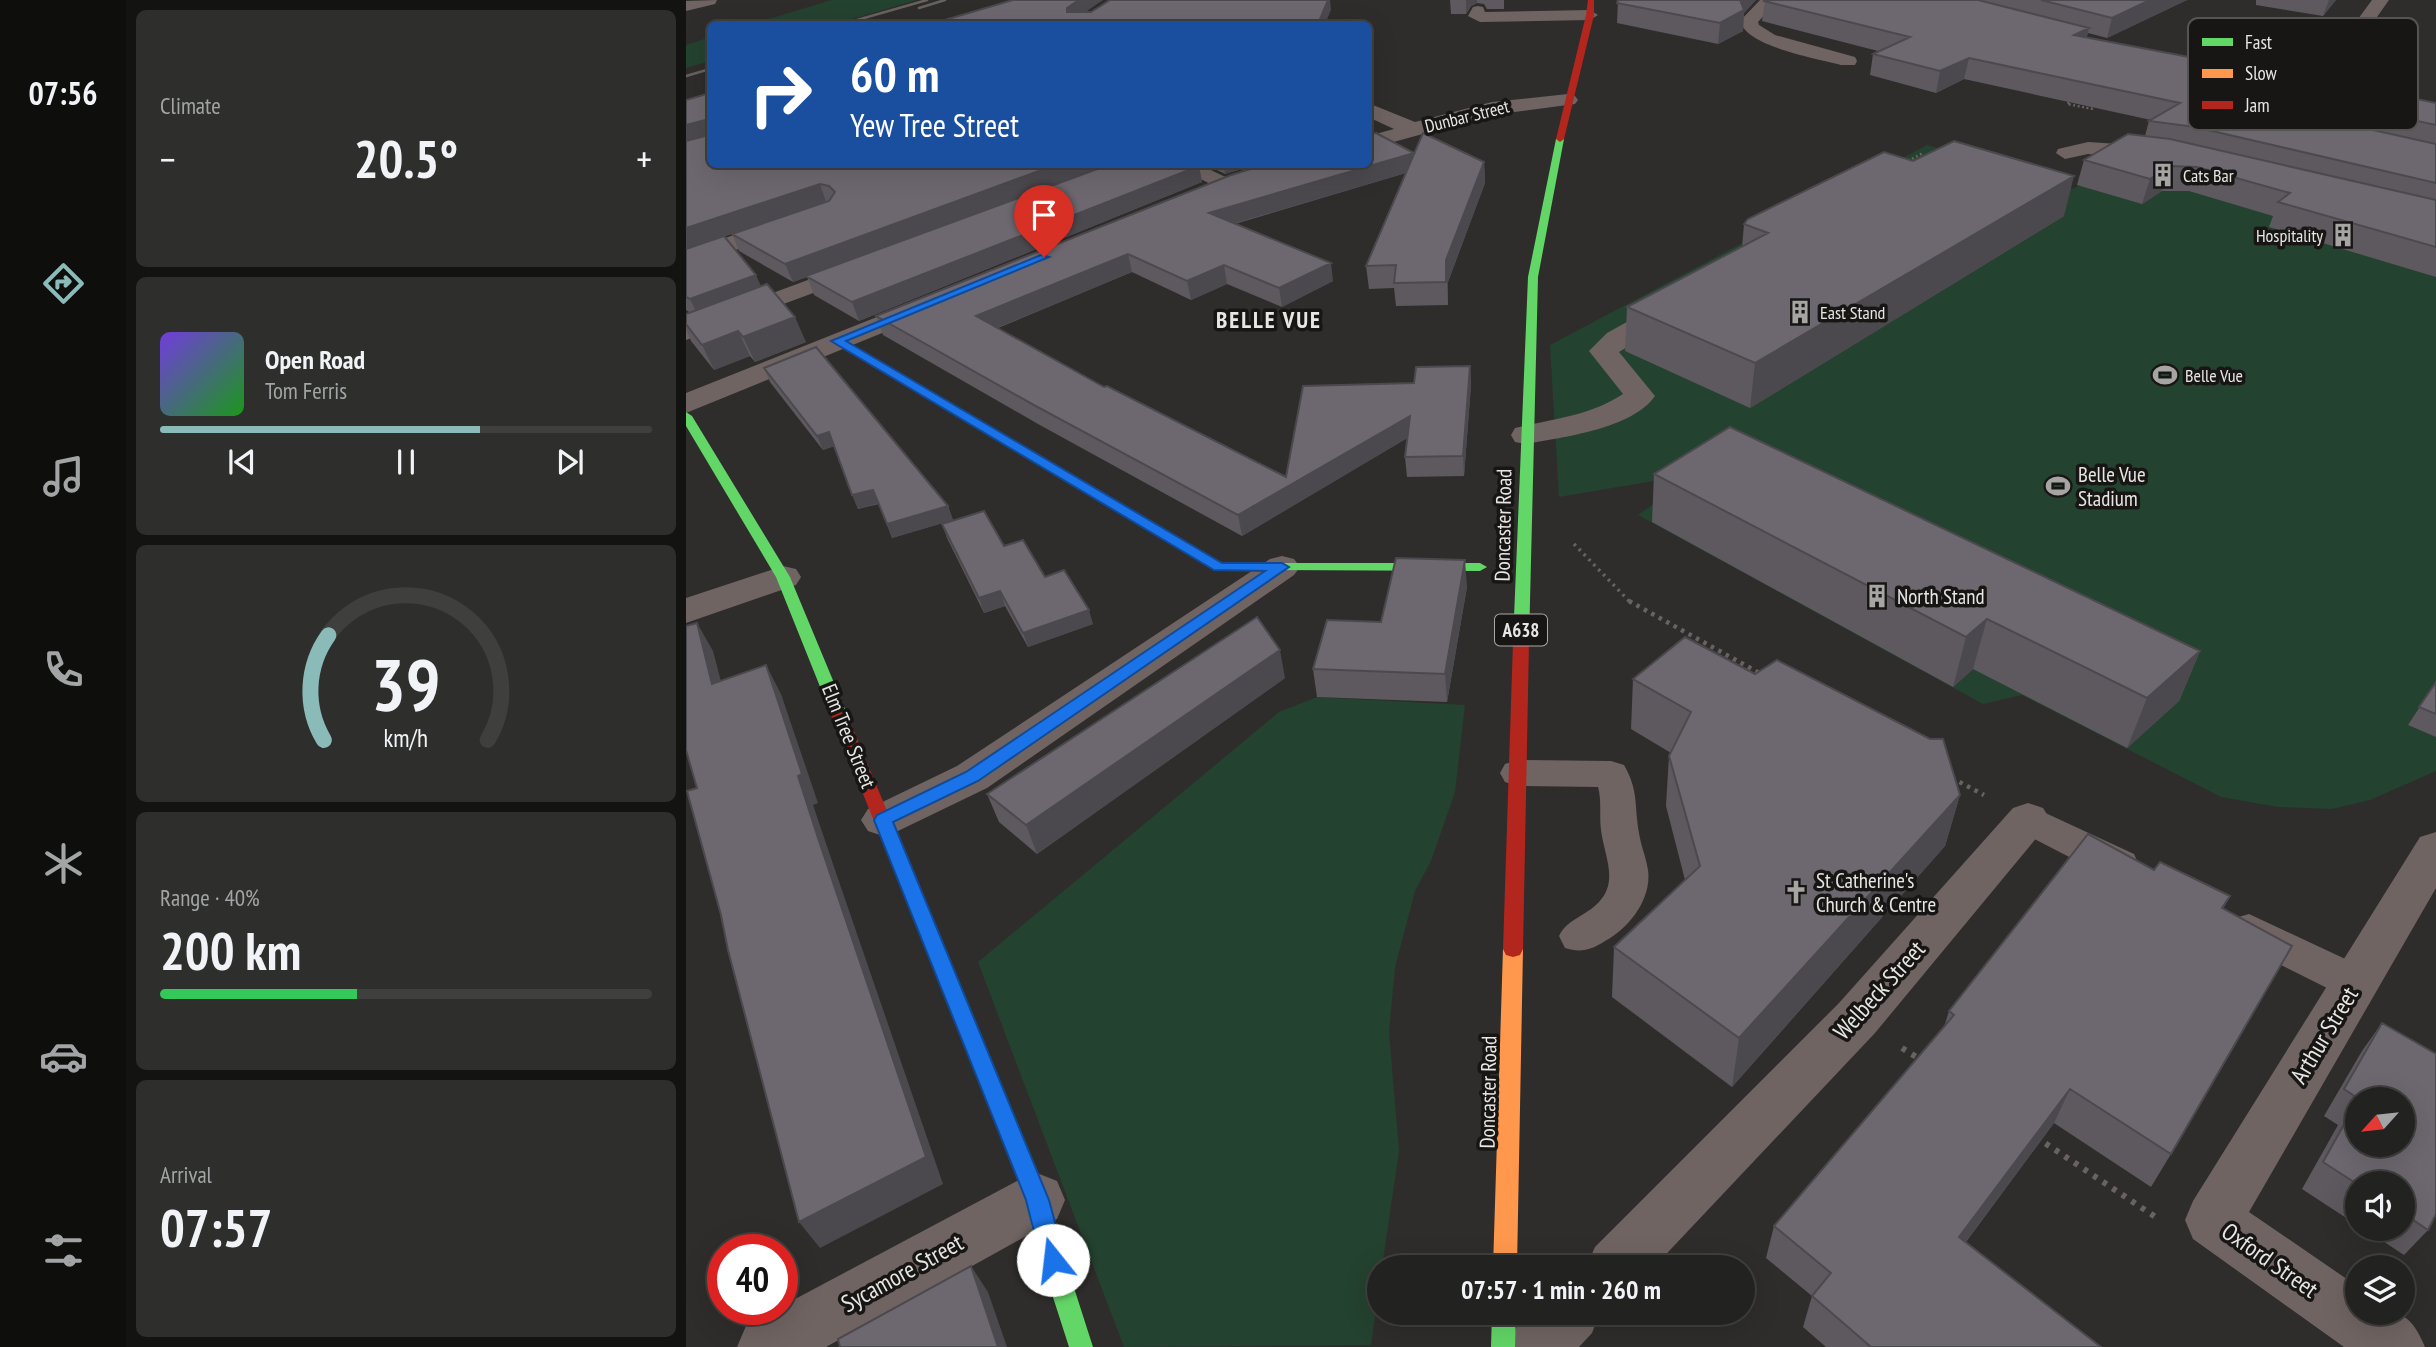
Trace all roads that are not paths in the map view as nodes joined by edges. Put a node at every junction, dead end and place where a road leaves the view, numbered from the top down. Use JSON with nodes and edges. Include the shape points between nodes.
{"nodes":[{"id":1,"x":709,"y":0,"type":"edge"},
{"id":2,"x":1770,"y":0,"type":"edge"},
{"id":3,"x":2381,"y":0,"type":"edge"},
{"id":4,"x":686,"y":6,"type":"edge"},
{"id":5,"x":1591,"y":8,"type":"edge"},
{"id":6,"x":1478,"y":10,"type":"dead end"},
{"id":7,"x":2368,"y":18,"type":"edge"},
{"id":8,"x":1769,"y":39,"type":"junction"},
{"id":9,"x":1745,"y":50,"type":"dead end"},
{"id":10,"x":2139,"y":55,"type":"edge"},
{"id":11,"x":1848,"y":61,"type":"dead end"},
{"id":12,"x":2188,"y":71,"type":"edge"},
{"id":13,"x":1568,"y":100,"type":"junction"},
{"id":14,"x":1372,"y":111,"type":"edge"},
{"id":15,"x":1415,"y":130,"type":"junction"},
{"id":16,"x":2332,"y":130,"type":"edge"},
{"id":17,"x":2326,"y":135,"type":"joint"},
{"id":18,"x":1372,"y":142,"type":"edge"},
{"id":19,"x":2358,"y":143,"type":"edge"},
{"id":20,"x":2065,"y":153,"type":"dead end"},
{"id":21,"x":2169,"y":154,"type":"edge"},
{"id":22,"x":1190,"y":168,"type":"edge"},
{"id":23,"x":1252,"y":177,"type":"edge"},
{"id":24,"x":1225,"y":184,"type":"junction"},
{"id":25,"x":1199,"y":195,"type":"edge"},
{"id":26,"x":801,"y":219,"type":"edge"},
{"id":27,"x":686,"y":258,"type":"edge"},
{"id":28,"x":866,"y":265,"type":"edge"},
{"id":29,"x":954,"y":294,"type":"edge"},
{"id":30,"x":1698,"y":294,"type":"edge"},
{"id":31,"x":686,"y":333,"type":"edge"},
{"id":32,"x":837,"y":341,"type":"junction"},
{"id":33,"x":686,"y":404,"type":"edge"},
{"id":34,"x":686,"y":416,"type":"edge"},
{"id":35,"x":1526,"y":435,"type":"junction"},
{"id":36,"x":1282,"y":567,"type":"junction"},
{"id":37,"x":1480,"y":567,"type":"dead end"},
{"id":38,"x":783,"y":577,"type":"junction"},
{"id":39,"x":686,"y":611,"type":"edge"},
{"id":40,"x":1517,"y":774,"type":"junction"},
{"id":41,"x":2028,"y":819,"type":"joint"},
{"id":42,"x":883,"y":820,"type":"junction"},
{"id":43,"x":2436,"y":849,"type":"edge"},
{"id":44,"x":2149,"y":880,"type":"edge"},
{"id":45,"x":2222,"y":916,"type":"edge"},
{"id":46,"x":1579,"y":936,"type":"dead end"},
{"id":47,"x":2356,"y":983,"type":"junction"},
{"id":48,"x":1037,"y":1200,"type":"junction"},
{"id":49,"x":2213,"y":1220,"type":"joint"},
{"id":50,"x":1505,"y":1255,"type":"edge"},
{"id":51,"x":1627,"y":1255,"type":"edge"},
{"id":52,"x":1504,"y":1325,"type":"edge"},
{"id":53,"x":1559,"y":1325,"type":"edge"},
{"id":54,"x":767,"y":1347,"type":"edge"},
{"id":55,"x":1081,"y":1347,"type":"edge"},
{"id":56,"x":1503,"y":1347,"type":"edge"},
{"id":57,"x":1538,"y":1347,"type":"edge"},
{"id":58,"x":2395,"y":1347,"type":"edge"}],
"edges":[{"from":1,"to":4,"type":"street"},
{"from":2,"to":8,"type":"street","via":[[1749,21],[1751,28]]},
{"from":3,"to":7,"type":"street"},
{"from":5,"to":6,"type":"lane","via":[[1480,17],[1476,16]]},
{"from":5,"to":13,"type":"main road","name":"Doncaster Road","number":"A638"},
{"from":8,"to":9,"type":"street"},
{"from":8,"to":11,"type":"street"},
{"from":10,"to":12,"type":"street"},
{"from":13,"to":15,"type":"street","name":"Dunbar Street","via":[[1508,105]]},
{"from":13,"to":35,"type":"main road","name":"Doncaster Road","number":"A638","via":[[1533,277]]},
{"from":14,"to":15,"type":"street"},
{"from":15,"to":18,"type":"street","name":"Dunbar Street"},
{"from":16,"to":17,"type":"lane"},
{"from":17,"to":19,"type":"street"},
{"from":20,"to":21,"type":"lane","via":[[2122,148]]},
{"from":22,"to":24,"type":"lane"},
{"from":23,"to":24,"type":"street"},
{"from":24,"to":25,"type":"street"},
{"from":26,"to":27,"type":"street"},
{"from":28,"to":31,"type":"lane"},
{"from":29,"to":32,"type":"street"},
{"from":30,"to":35,"type":"street","via":[[1603,351],[1640,396],[1623,409],[1582,424]]},
{"from":32,"to":33,"type":"street"},
{"from":32,"to":36,"type":"main road","via":[[1219,567]]},
{"from":34,"to":38,"type":"main road","name":"Elm Tree Street"},
{"from":35,"to":40,"type":"main road","name":"Doncaster Road","number":"A638"},
{"from":36,"to":37,"type":"main road"},
{"from":36,"to":42,"type":"street","via":[[972,777]]},
{"from":38,"to":39,"type":"street"},
{"from":38,"to":42,"type":"main road","name":"Elm Tree Street"},
{"from":40,"to":46,"type":"lane","via":[[1611,774],[1619,789],[1619,831],[1629,877],[1621,904],[1598,928]]},
{"from":40,"to":50,"type":"main road","name":"Doncaster Road","number":"A638"},
{"from":41,"to":44,"type":"lane"},
{"from":41,"to":51,"type":"street","name":"Welbeck Street","via":[[1857,1018]]},
{"from":42,"to":48,"type":"main road","name":"Elm Tree Street"},
{"from":43,"to":47,"type":"street","name":"Arthur Street"},
{"from":45,"to":47,"type":"lane"},
{"from":47,"to":49,"type":"street","name":"Arthur Street"},
{"from":48,"to":54,"type":"street","name":"Sycamore Street"},
{"from":48,"to":55,"type":"main road","name":"Elm Tree Street"},
{"from":49,"to":58,"type":"street","name":"Oxford Street"},
{"from":52,"to":56,"type":"main road"},
{"from":53,"to":57,"type":"street"}]}
